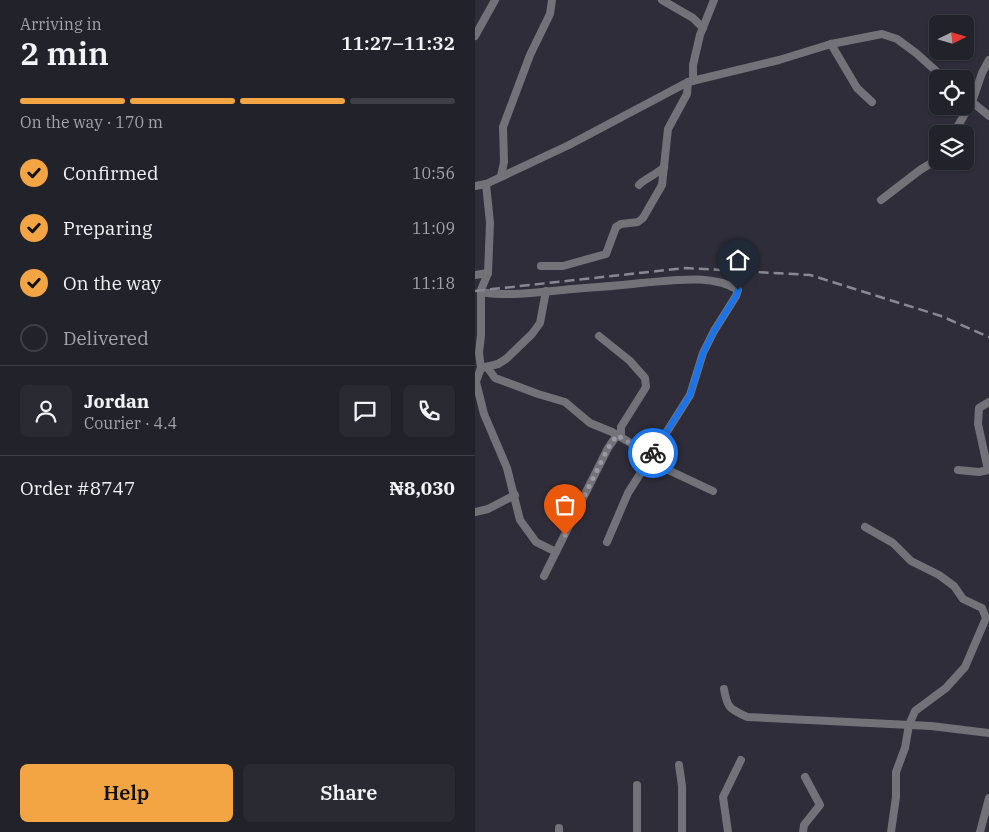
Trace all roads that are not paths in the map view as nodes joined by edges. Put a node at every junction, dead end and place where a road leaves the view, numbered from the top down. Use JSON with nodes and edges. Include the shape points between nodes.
{"nodes":[{"id":1,"x":495,"y":0,"type":"edge"},
{"id":2,"x":552,"y":0,"type":"edge"},
{"id":3,"x":661,"y":0,"type":"edge"},
{"id":4,"x":714,"y":0,"type":"edge"},
{"id":5,"x":703,"y":28,"type":"junction"},
{"id":6,"x":475,"y":36,"type":"edge"},
{"id":7,"x":831,"y":44,"type":"junction"},
{"id":8,"x":989,"y":60,"type":"edge"},
{"id":9,"x":935,"y":70,"type":"edge"},
{"id":10,"x":690,"y":82,"type":"junction"},
{"id":11,"x":974,"y":96,"type":"edge"},
{"id":12,"x":872,"y":102,"type":"dead end"},
{"id":13,"x":974,"y":104,"type":"edge"},
{"id":14,"x":989,"y":116,"type":"edge"},
{"id":15,"x":929,"y":164,"type":"edge"},
{"id":16,"x":664,"y":167,"type":"junction"},
{"id":17,"x":501,"y":176,"type":"junction"},
{"id":18,"x":486,"y":184,"type":"junction"},
{"id":19,"x":639,"y":185,"type":"dead end"},
{"id":20,"x":475,"y":186,"type":"edge"},
{"id":21,"x":881,"y":200,"type":"dead end"},
{"id":22,"x":541,"y":266,"type":"dead end"},
{"id":23,"x":488,"y":273,"type":"junction"},
{"id":24,"x":475,"y":275,"type":"edge"},
{"id":25,"x":546,"y":291,"type":"junction"},
{"id":26,"x":479,"y":297,"type":"edge"},
{"id":27,"x":599,"y":336,"type":"dead end"},
{"id":28,"x":484,"y":368,"type":"junction"},
{"id":29,"x":476,"y":383,"type":"edge"},
{"id":30,"x":989,"y":402,"type":"edge"},
{"id":31,"x":619,"y":436,"type":"junction"},
{"id":32,"x":651,"y":456,"type":"junction"},
{"id":33,"x":958,"y":470,"type":"dead end"},
{"id":34,"x":989,"y":470,"type":"edge"},
{"id":35,"x":713,"y":491,"type":"dead end"},
{"id":36,"x":515,"y":495,"type":"junction"},
{"id":37,"x":475,"y":512,"type":"edge"},
{"id":38,"x":865,"y":527,"type":"dead end"},
{"id":39,"x":607,"y":542,"type":"dead end"},
{"id":40,"x":556,"y":552,"type":"junction"},
{"id":41,"x":544,"y":576,"type":"dead end"},
{"id":42,"x":724,"y":688,"type":"dead end"},
{"id":43,"x":909,"y":725,"type":"junction"},
{"id":44,"x":989,"y":733,"type":"edge"},
{"id":45,"x":741,"y":760,"type":"dead end"},
{"id":46,"x":679,"y":765,"type":"dead end"},
{"id":47,"x":805,"y":776,"type":"dead end"},
{"id":48,"x":637,"y":785,"type":"dead end"},
{"id":49,"x":989,"y":798,"type":"edge"},
{"id":50,"x":637,"y":832,"type":"edge"},
{"id":51,"x":682,"y":832,"type":"edge"},
{"id":52,"x":728,"y":832,"type":"edge"},
{"id":53,"x":803,"y":832,"type":"edge"},
{"id":54,"x":891,"y":832,"type":"edge"},
{"id":55,"x":980,"y":832,"type":"edge"}],
"edges":[{"from":1,"to":6,"type":"street"},
{"from":2,"to":17,"type":"street","via":[[550,14],[530,55],[503,127]]},
{"from":3,"to":5,"type":"street","via":[[693,18]]},
{"from":4,"to":5,"type":"street"},
{"from":5,"to":10,"type":"street"},
{"from":7,"to":9,"type":"street","via":[[882,34],[897,39]]},
{"from":7,"to":10,"type":"street"},
{"from":7,"to":12,"type":"street","via":[[857,88]]},
{"from":8,"to":11,"type":"street"},
{"from":10,"to":16,"type":"street","via":[[668,129]]},
{"from":10,"to":17,"type":"street","via":[[569,145]]},
{"from":13,"to":14,"type":"street"},
{"from":15,"to":21,"type":"street"},
{"from":16,"to":19,"type":"street"},
{"from":16,"to":22,"type":"street","via":[[662,185],[643,218],[616,227],[607,254],[563,266]]},
{"from":17,"to":18,"type":"street"},
{"from":18,"to":20,"type":"street"},
{"from":18,"to":23,"type":"street","via":[[490,223]]},
{"from":23,"to":24,"type":"street"},
{"from":23,"to":26,"type":"street"},
{"from":25,"to":26,"type":"street"},
{"from":25,"to":28,"type":"street","via":[[540,323],[532,334],[499,364]]},
{"from":25,"to":32,"type":"street","via":[[680,280],[717,280],[738,290],[703,353],[690,395]]},
{"from":26,"to":28,"type":"street","via":[[479,353]]},
{"from":27,"to":31,"type":"street","via":[[630,360],[645,378],[646,387],[621,427]]},
{"from":28,"to":29,"type":"street"},
{"from":28,"to":31,"type":"street","via":[[495,378],[565,402],[590,423]]},
{"from":29,"to":36,"type":"street"},
{"from":30,"to":34,"type":"street","via":[[979,408],[978,424]]},
{"from":31,"to":32,"type":"street"},
{"from":31,"to":40,"type":"street","via":[[608,448]]},
{"from":32,"to":35,"type":"street","via":[[666,469]]},
{"from":32,"to":39,"type":"street","via":[[627,493]]},
{"from":33,"to":34,"type":"street"},
{"from":36,"to":37,"type":"street","via":[[489,510]]},
{"from":36,"to":40,"type":"street","via":[[520,520],[536,542]]},
{"from":38,"to":43,"type":"street","via":[[893,543],[911,561],[954,586],[963,599],[982,608],[986,618],[965,667],[946,688],[915,711]]},
{"from":40,"to":41,"type":"street"},
{"from":42,"to":43,"type":"street","via":[[725,700],[731,709],[747,716]]},
{"from":43,"to":44,"type":"street"},
{"from":43,"to":54,"type":"street","via":[[897,772]]},
{"from":45,"to":52,"type":"street","via":[[723,797]]},
{"from":46,"to":51,"type":"street"},
{"from":47,"to":53,"type":"street","via":[[820,806],[804,825]]},
{"from":48,"to":50,"type":"street"},
{"from":49,"to":55,"type":"street"}]}
